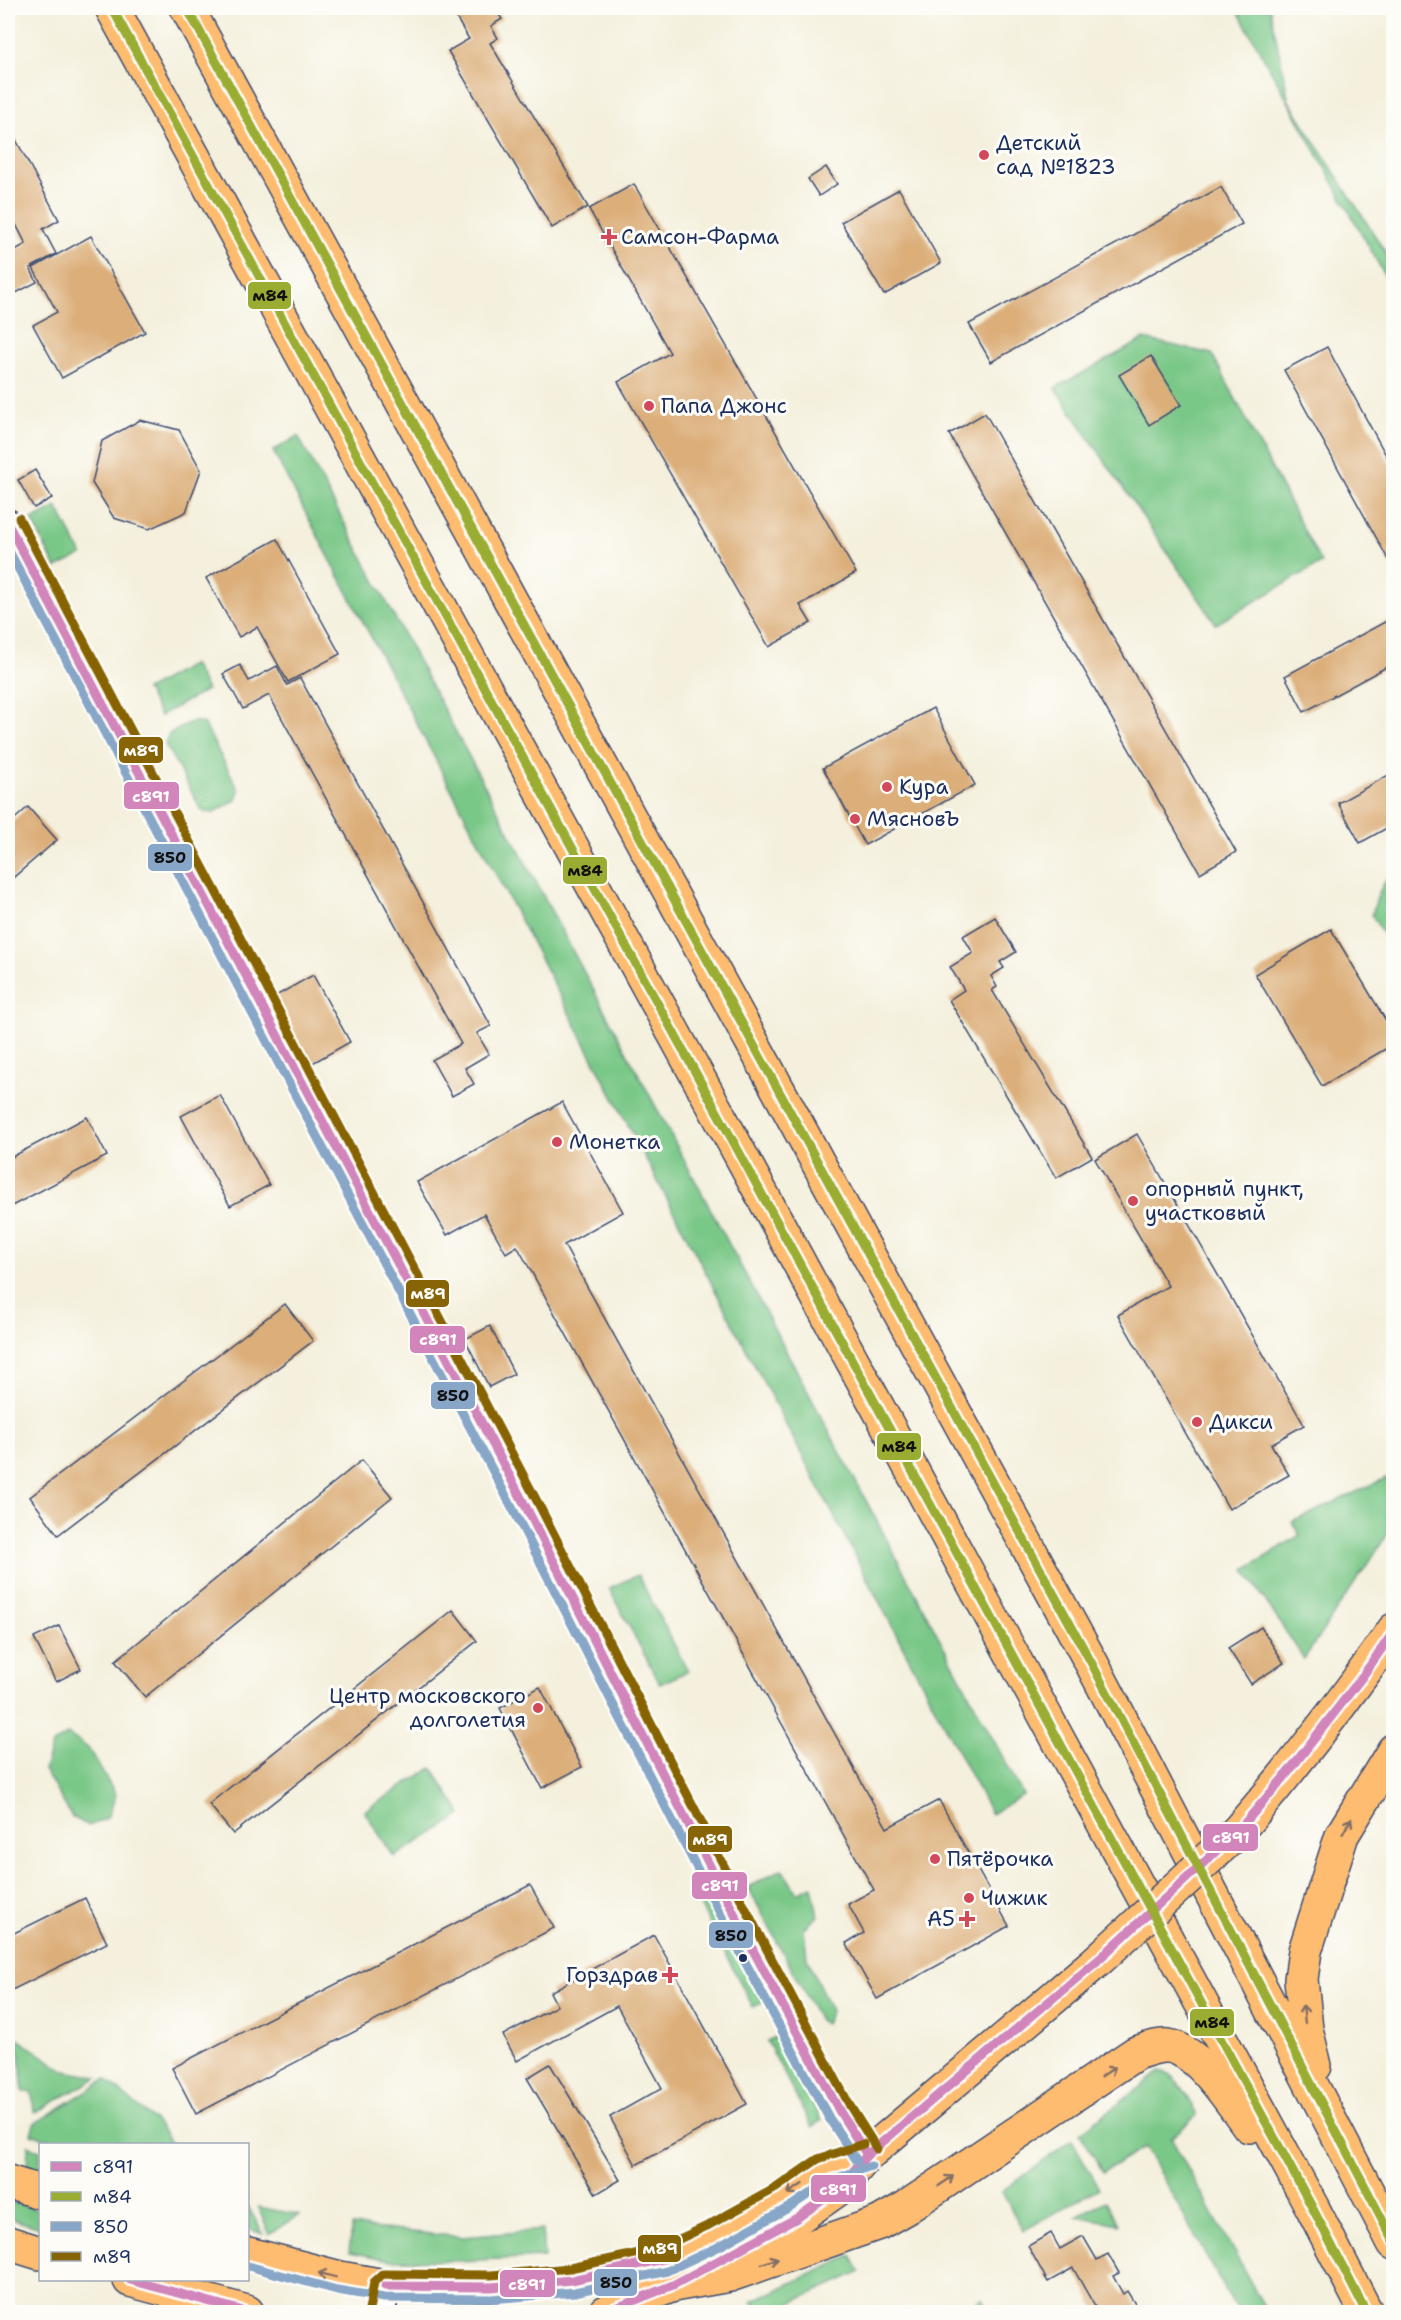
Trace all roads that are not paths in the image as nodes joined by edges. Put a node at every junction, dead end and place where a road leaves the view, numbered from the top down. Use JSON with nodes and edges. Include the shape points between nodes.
{"nodes":[{"id":1,"x":112,"y":8,"type":"edge"},
{"id":2,"x":186,"y":8,"type":"edge"},
{"id":3,"x":8,"y":524,"type":"edge"},
{"id":4,"x":1394,"y":1629,"type":"edge"},
{"id":5,"x":1394,"y":1750,"type":"edge"},
{"id":6,"x":1326,"y":2112,"type":"junction"},
{"id":7,"x":867,"y":2155,"type":"junction"},
{"id":8,"x":8,"y":2182,"type":"edge"},
{"id":9,"x":39,"y":2192,"type":"edge"},
{"id":10,"x":1312,"y":2207,"type":"junction"},
{"id":11,"x":8,"y":2243,"type":"edge"},
{"id":12,"x":1394,"y":2243,"type":"edge"},
{"id":13,"x":39,"y":2253,"type":"edge"},
{"id":14,"x":249,"y":2254,"type":"edge"},
{"id":15,"x":134,"y":2281,"type":"edge"},
{"id":16,"x":673,"y":2285,"type":"junction"},
{"id":17,"x":383,"y":2299,"type":"edge"},
{"id":18,"x":247,"y":2313,"type":"edge"},
{"id":19,"x":606,"y":2313,"type":"edge"},
{"id":20,"x":1366,"y":2313,"type":"edge"}],
"edges":[{"from":1,"to":10,"type":"main road"},
{"from":2,"to":6,"type":"main road","via":[[1092,1664]]},
{"from":3,"to":7,"type":"street","via":[[527,1509],[754,1952]]},
{"from":4,"to":7,"type":"main road","bridge":true,"via":[[1362,1677],[1237,1832],[1097,1961]]},
{"from":6,"to":5,"type":"main road","one_way":true,"via":[[1306,2029],[1301,1980],[1305,1951],[1342,1835]]},
{"from":6,"to":12,"type":"main road"},
{"from":7,"to":16,"type":"main road","via":[[838,2189],[797,2218]]},
{"from":7,"to":17,"type":"main road","one_way":true,"via":[[824,2170],[782,2198],[662,2260],[572,2280]]},
{"from":8,"to":9,"type":"main road"},
{"from":16,"to":10,"type":"main road","one_way":true,"via":[[730,2275],[879,2223],[1136,2053],[1155,2047],[1168,2046],[1193,2059]]},
{"from":10,"to":20,"type":"main road"},
{"from":11,"to":13,"type":"main road"},
{"from":17,"to":14,"type":"main road","one_way":true,"via":[[340,2278]]},
{"from":15,"to":18,"type":"main road"},
{"from":16,"to":19,"type":"main road"}]}
